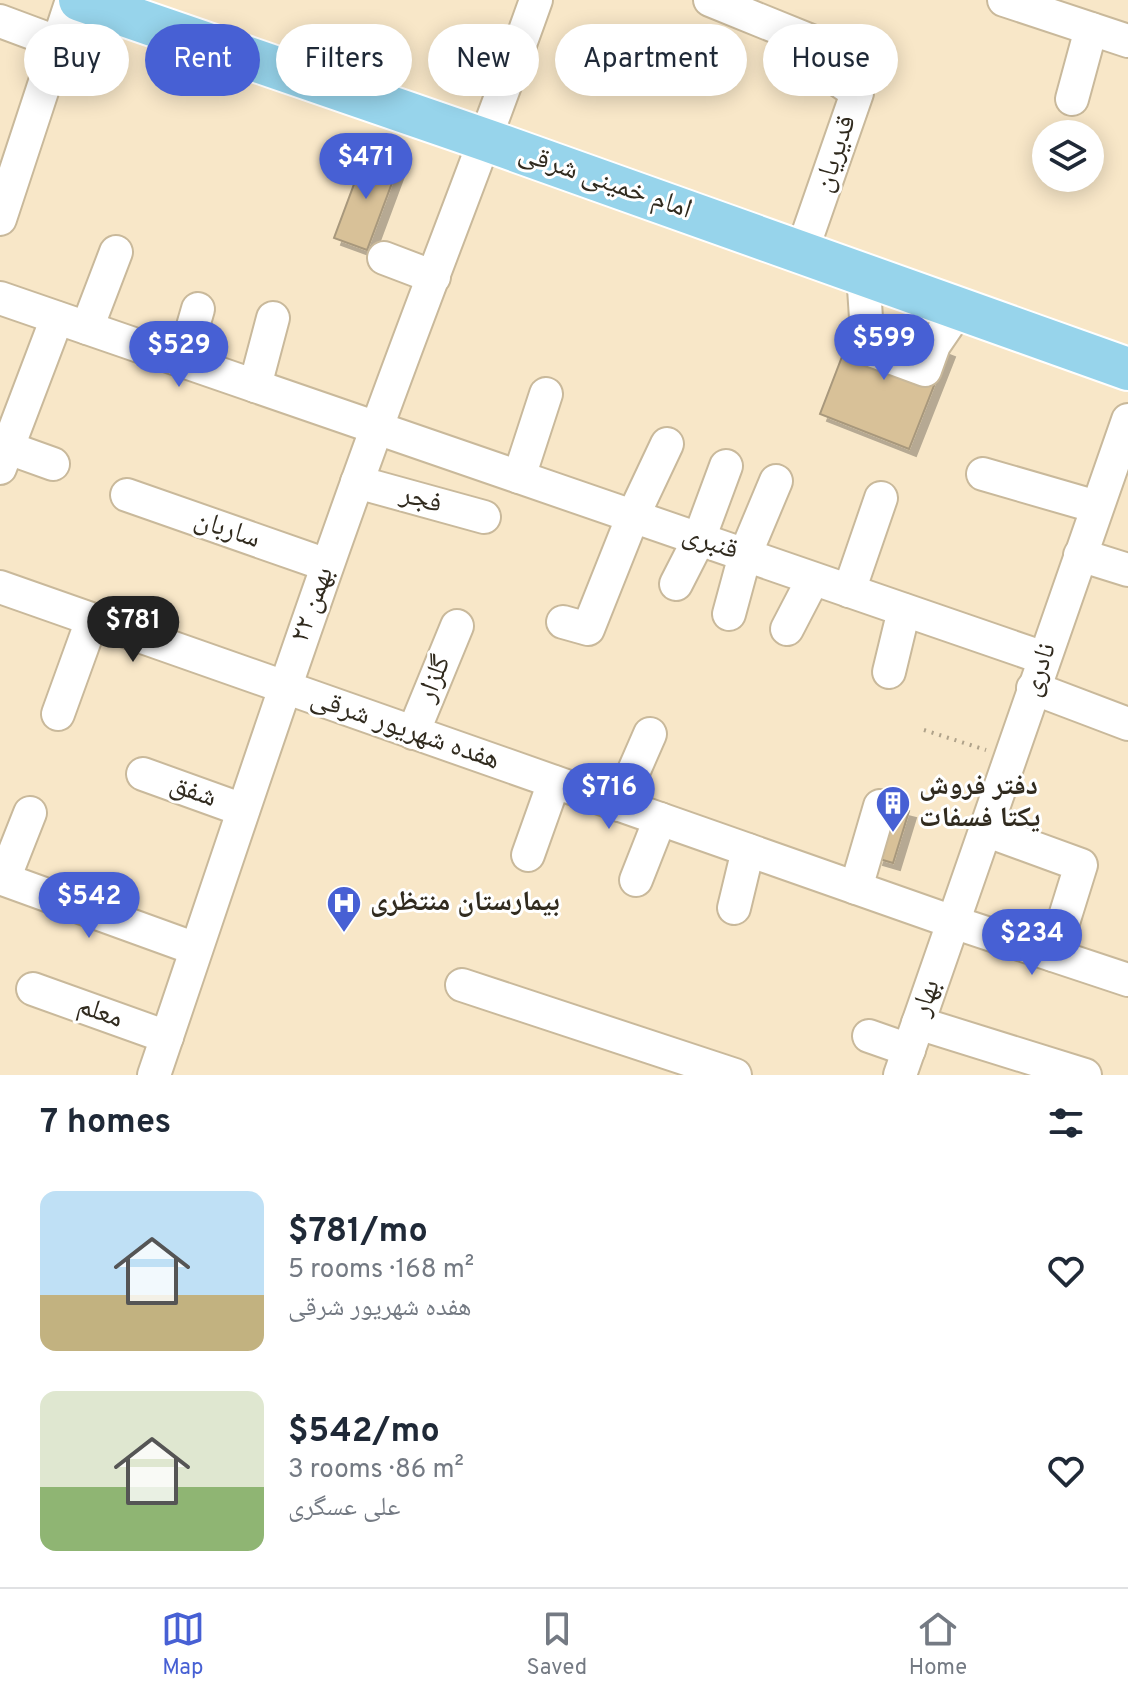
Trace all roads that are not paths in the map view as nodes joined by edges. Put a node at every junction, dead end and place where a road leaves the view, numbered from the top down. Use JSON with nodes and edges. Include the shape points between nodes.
{"nodes":[{"id":1,"x":72,"y":0,"type":"edge"},
{"id":2,"x":80,"y":0,"type":"edge"},
{"id":3,"x":536,"y":0,"type":"edge"},
{"id":4,"x":710,"y":0,"type":"edge"},
{"id":5,"x":1004,"y":0,"type":"edge"},
{"id":6,"x":0,"y":21,"type":"edge"},
{"id":7,"x":65,"y":24,"type":"edge"},
{"id":8,"x":1091,"y":29,"type":"junction"},
{"id":9,"x":24,"y":30,"type":"edge"},
{"id":10,"x":1128,"y":41,"type":"edge"},
{"id":11,"x":35,"y":96,"type":"edge"},
{"id":12,"x":1072,"y":99,"type":"dead end"},
{"id":13,"x":486,"y":140,"type":"junction"},
{"id":14,"x":12,"y":146,"type":"edge"},
{"id":15,"x":0,"y":219,"type":"edge"},
{"id":16,"x":802,"y":251,"type":"junction"},
{"id":17,"x":116,"y":252,"type":"dead end"},
{"id":18,"x":384,"y":258,"type":"dead end"},
{"id":19,"x":863,"y":273,"type":"junction"},
{"id":20,"x":434,"y":277,"type":"junction"},
{"id":21,"x":0,"y":298,"type":"edge"},
{"id":22,"x":960,"y":307,"type":"junction"},
{"id":23,"x":198,"y":309,"type":"dead end"},
{"id":24,"x":273,"y":318,"type":"dead end"},
{"id":25,"x":72,"y":323,"type":"junction"},
{"id":26,"x":183,"y":361,"type":"junction"},
{"id":27,"x":1128,"y":369,"type":"edge"},
{"id":28,"x":255,"y":386,"type":"junction"},
{"id":29,"x":546,"y":394,"type":"dead end"},
{"id":30,"x":1128,"y":420,"type":"edge"},
{"id":31,"x":377,"y":427,"type":"junction"},
{"id":32,"x":667,"y":444,"type":"dead end"},
{"id":33,"x":2,"y":453,"type":"edge"},
{"id":34,"x":53,"y":464,"type":"dead end"},
{"id":35,"x":726,"y":466,"type":"dead end"},
{"id":36,"x":983,"y":474,"type":"dead end"},
{"id":37,"x":519,"y":477,"type":"junction"},
{"id":38,"x":776,"y":481,"type":"dead end"},
{"id":39,"x":357,"y":482,"type":"junction"},
{"id":40,"x":127,"y":495,"type":"dead end"},
{"id":41,"x":881,"y":498,"type":"dead end"},
{"id":42,"x":1097,"y":507,"type":"junction"},
{"id":43,"x":633,"y":516,"type":"junction"},
{"id":44,"x":484,"y":517,"type":"dead end"},
{"id":45,"x":699,"y":539,"type":"junction"},
{"id":46,"x":745,"y":555,"type":"junction"},
{"id":47,"x":1080,"y":555,"type":"junction"},
{"id":48,"x":327,"y":565,"type":"junction"},
{"id":49,"x":1128,"y":570,"type":"edge"},
{"id":50,"x":813,"y":579,"type":"junction"},
{"id":51,"x":676,"y":584,"type":"dead end"},
{"id":52,"x":0,"y":587,"type":"edge"},
{"id":53,"x":849,"y":591,"type":"junction"},
{"id":54,"x":904,"y":610,"type":"junction"},
{"id":55,"x":729,"y":614,"type":"dead end"},
{"id":56,"x":92,"y":620,"type":"junction"},
{"id":57,"x":563,"y":622,"type":"dead end"},
{"id":58,"x":457,"y":626,"type":"dead end"},
{"id":59,"x":787,"y":629,"type":"dead end"},
{"id":60,"x":889,"y":672,"type":"dead end"},
{"id":61,"x":1038,"y":673,"type":"junction"},
{"id":62,"x":284,"y":687,"type":"junction"},
{"id":63,"x":58,"y":714,"type":"dead end"},
{"id":64,"x":1128,"y":724,"type":"edge"},
{"id":65,"x":413,"y":733,"type":"junction"},
{"id":66,"x":650,"y":734,"type":"dead end"},
{"id":67,"x":143,"y":774,"type":"dead end"},
{"id":68,"x":554,"y":782,"type":"junction"},
{"id":69,"x":619,"y":805,"type":"junction"},
{"id":70,"x":880,"y":806,"type":"dead end"},
{"id":71,"x":243,"y":810,"type":"junction"},
{"id":72,"x":30,"y":813,"type":"dead end"},
{"id":73,"x":660,"y":819,"type":"junction"},
{"id":74,"x":985,"y":830,"type":"junction"},
{"id":75,"x":748,"y":850,"type":"junction"},
{"id":76,"x":528,"y":855,"type":"dead end"},
{"id":77,"x":2,"y":878,"type":"edge"},
{"id":78,"x":636,"y":880,"type":"dead end"},
{"id":79,"x":856,"y":888,"type":"junction"},
{"id":80,"x":734,"y":908,"type":"dead end"},
{"id":81,"x":953,"y":922,"type":"junction"},
{"id":82,"x":196,"y":949,"type":"junction"},
{"id":83,"x":1053,"y":955,"type":"junction"},
{"id":84,"x":1128,"y":980,"type":"edge"},
{"id":85,"x":462,"y":985,"type":"dead end"},
{"id":86,"x":33,"y":989,"type":"dead end"},
{"id":87,"x":869,"y":1036,"type":"dead end"},
{"id":88,"x":167,"y":1037,"type":"junction"},
{"id":89,"x":909,"y":1049,"type":"edge"},
{"id":90,"x":154,"y":1075,"type":"edge"},
{"id":91,"x":735,"y":1075,"type":"edge"},
{"id":92,"x":1085,"y":1075,"type":"edge"}],
"edges":[{"from":1,"to":7,"type":"street"},
{"from":2,"to":13,"type":"main road","name":"امام خمینی شرقی"},
{"from":3,"to":13,"type":"street","name":"۲۲ بهمن"},
{"from":4,"to":16,"type":"street","name":"قدیریان","via":[[821,45],[827,72],[857,93]]},
{"from":5,"to":8,"type":"street"},
{"from":6,"to":9,"type":"street"},
{"from":8,"to":10,"type":"street"},
{"from":8,"to":12,"type":"street"},
{"from":11,"to":14,"type":"street"},
{"from":13,"to":16,"type":"main road","name":"امام خمینی شرقی"},
{"from":13,"to":20,"type":"street","name":"۲۲ بهمن"},
{"from":14,"to":15,"type":"street"},
{"from":16,"to":19,"type":"main road","name":"امام خمینی شرقی"},
{"from":17,"to":25,"type":"street"},
{"from":18,"to":20,"type":"street"},
{"from":19,"to":22,"type":"main road","name":"امام خمینی شرقی"},
{"from":19,"to":22,"type":"street","via":[[865,348],[925,370],[934,345]]},
{"from":20,"to":31,"type":"street","name":"۲۲ بهمن"},
{"from":21,"to":25,"type":"street","name":"قنبری"},
{"from":22,"to":27,"type":"main road","name":"امام خمینی شرقی"},
{"from":23,"to":26,"type":"street"},
{"from":24,"to":28,"type":"street"},
{"from":25,"to":26,"type":"street","name":"قنبری"},
{"from":25,"to":33,"type":"street"},
{"from":26,"to":28,"type":"street","name":"قنبری"},
{"from":28,"to":31,"type":"street","name":"قنبری"},
{"from":29,"to":37,"type":"street"},
{"from":30,"to":42,"type":"street","name":"نادری"},
{"from":31,"to":37,"type":"street","name":"قنبری"},
{"from":31,"to":39,"type":"street","name":"۲۲ بهمن"},
{"from":32,"to":43,"type":"street"},
{"from":33,"to":34,"type":"street"},
{"from":35,"to":45,"type":"street"},
{"from":36,"to":42,"type":"street"},
{"from":37,"to":43,"type":"street","name":"قنبری"},
{"from":38,"to":46,"type":"street"},
{"from":39,"to":44,"type":"street","name":"فجر"},
{"from":39,"to":48,"type":"street","name":"۲۲ بهمن"},
{"from":40,"to":48,"type":"street","name":"ساربان"},
{"from":41,"to":53,"type":"street"},
{"from":42,"to":47,"type":"street","name":"نادری"},
{"from":43,"to":45,"type":"street","name":"قنبری"},
{"from":43,"to":57,"type":"street","via":[[588,629]]},
{"from":45,"to":46,"type":"street","name":"قنبری"},
{"from":45,"to":51,"type":"street"},
{"from":46,"to":50,"type":"street","name":"قنبری"},
{"from":46,"to":55,"type":"street"},
{"from":47,"to":49,"type":"street"},
{"from":47,"to":61,"type":"street","name":"نادری"},
{"from":48,"to":62,"type":"street","name":"۲۲ بهمن"},
{"from":50,"to":53,"type":"street","name":"قنبری"},
{"from":50,"to":59,"type":"street"},
{"from":52,"to":56,"type":"street","name":"هفده شهریور شرقی"},
{"from":53,"to":54,"type":"street","name":"قنبری"},
{"from":54,"to":60,"type":"street"},
{"from":54,"to":61,"type":"street","name":"قنبری"},
{"from":56,"to":62,"type":"street","name":"هفده شهریور شرقی"},
{"from":56,"to":63,"type":"street"},
{"from":58,"to":65,"type":"street","name":"گلزار"},
{"from":61,"to":64,"type":"street","name":"قنبری"},
{"from":61,"to":74,"type":"street","name":"نادری"},
{"from":62,"to":65,"type":"street","name":"هفده شهریور شرقی"},
{"from":62,"to":71,"type":"street","name":"۲۲ بهمن"},
{"from":65,"to":68,"type":"street","name":"هفده شهریور شرقی"},
{"from":66,"to":69,"type":"street"},
{"from":67,"to":71,"type":"street","name":"شفق"},
{"from":68,"to":69,"type":"street","name":"هفده شهریور شرقی"},
{"from":68,"to":76,"type":"street"},
{"from":69,"to":73,"type":"street","name":"هفده شهریور شرقی"},
{"from":70,"to":79,"type":"street"},
{"from":71,"to":82,"type":"street","name":"۲۲ بهمن"},
{"from":72,"to":77,"type":"street"},
{"from":73,"to":75,"type":"street","name":"هفده شهریور شرقی"},
{"from":73,"to":78,"type":"street"},
{"from":74,"to":81,"type":"street","name":"نادری"},
{"from":74,"to":83,"type":"street","via":[[1081,865]]},
{"from":75,"to":79,"type":"street","name":"هفده شهریور شرقی"},
{"from":75,"to":80,"type":"street"},
{"from":77,"to":82,"type":"street"},
{"from":79,"to":81,"type":"street","name":"هفده شهریور شرقی"},
{"from":81,"to":83,"type":"street","name":"هفده شهریور شرقی"},
{"from":81,"to":89,"type":"street","name":"بهار"},
{"from":82,"to":88,"type":"street","name":"۲۲ بهمن"},
{"from":83,"to":84,"type":"street","name":"هفده شهریور شرقی"},
{"from":85,"to":91,"type":"street"},
{"from":86,"to":88,"type":"street","name":"معلم"},
{"from":87,"to":89,"type":"street"},
{"from":88,"to":90,"type":"street","name":"۲۲ بهمن"},
{"from":89,"to":92,"type":"street"}]}
